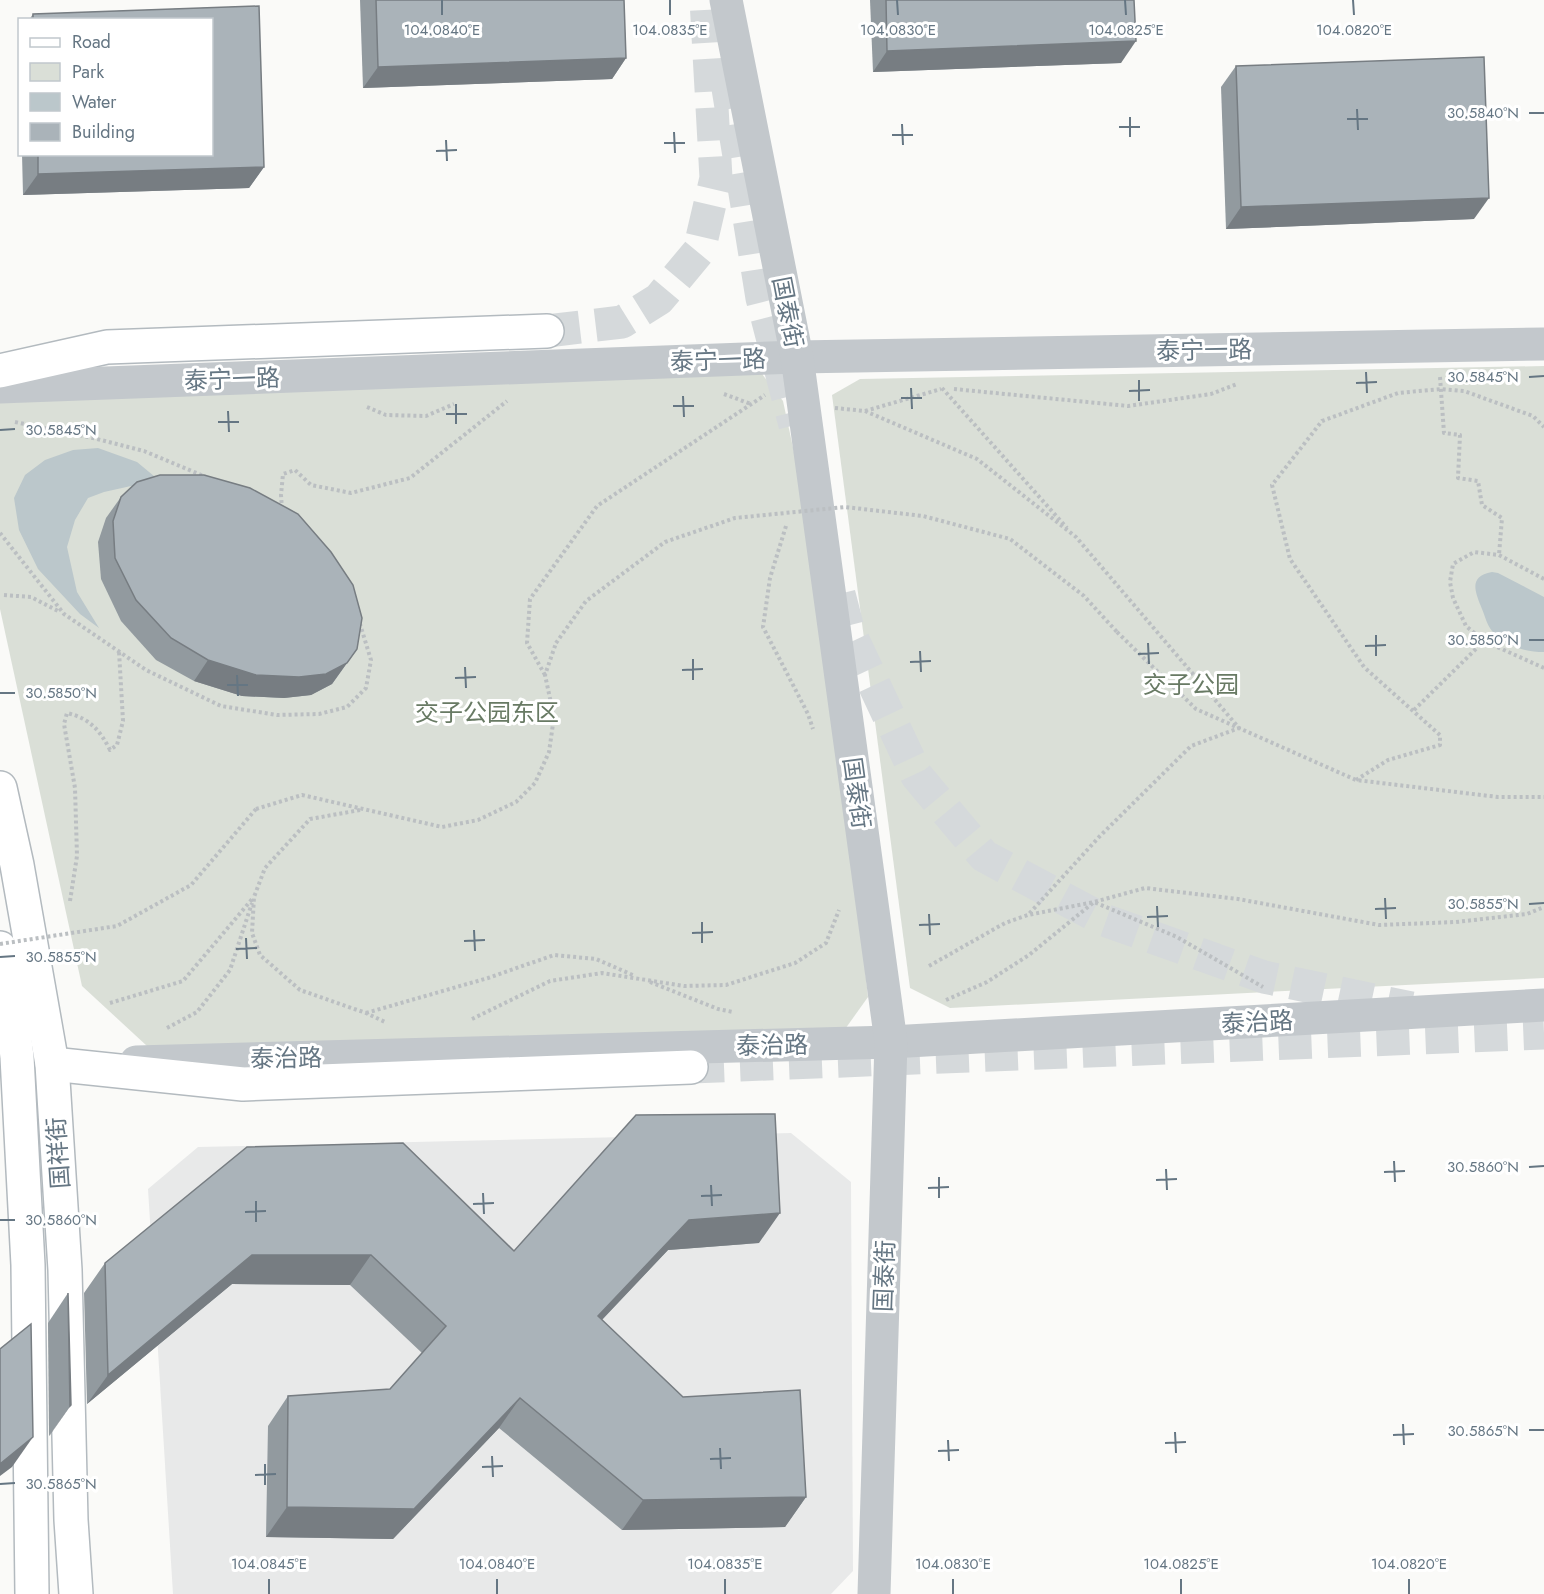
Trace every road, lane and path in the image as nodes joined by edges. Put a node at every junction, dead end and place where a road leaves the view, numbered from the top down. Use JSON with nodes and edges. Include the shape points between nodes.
{"nodes":[{"id":1,"x":726,"y":0,"type":"edge"},
{"id":2,"x":547,"y":331,"type":"tunnel mouth"},
{"id":3,"x":1544,"y":344,"type":"edge"},
{"id":4,"x":797,"y":357,"type":"junction"},
{"id":5,"x":0,"y":371,"type":"edge"},
{"id":6,"x":935,"y":380,"type":"dead end"},
{"id":7,"x":1243,"y":381,"type":"dead end"},
{"id":8,"x":0,"y":387,"type":"edge"},
{"id":9,"x":1441,"y":388,"type":"junction"},
{"id":10,"x":943,"y":389,"type":"junction"},
{"id":11,"x":765,"y":395,"type":"dead end"},
{"id":12,"x":512,"y":397,"type":"dead end"},
{"id":13,"x":829,"y":407,"type":"dead end"},
{"id":14,"x":865,"y":411,"type":"junction"},
{"id":15,"x":15,"y":422,"type":"dead end"},
{"id":16,"x":1544,"y":427,"type":"edge"},
{"id":17,"x":215,"y":480,"type":"edge"},
{"id":18,"x":792,"y":504,"type":"dead end"},
{"id":19,"x":789,"y":514,"type":"dead end"},
{"id":20,"x":282,"y":517,"type":"edge"},
{"id":21,"x":786,"y":525,"type":"dead end"},
{"id":22,"x":0,"y":533,"type":"edge"},
{"id":23,"x":1076,"y":537,"type":"junction"},
{"id":24,"x":1499,"y":555,"type":"junction"},
{"id":25,"x":1544,"y":579,"type":"edge"},
{"id":26,"x":4,"y":595,"type":"dead end"},
{"id":27,"x":64,"y":614,"type":"junction"},
{"id":28,"x":356,"y":615,"type":"edge"},
{"id":29,"x":1484,"y":640,"type":"junction"},
{"id":30,"x":119,"y":651,"type":"junction"},
{"id":31,"x":1544,"y":668,"type":"edge"},
{"id":32,"x":545,"y":675,"type":"junction"},
{"id":33,"x":1414,"y":710,"type":"junction"},
{"id":34,"x":1239,"y":728,"type":"junction"},
{"id":35,"x":816,"y":734,"type":"dead end"},
{"id":36,"x":1356,"y":780,"type":"junction"},
{"id":37,"x":0,"y":788,"type":"edge"},
{"id":38,"x":1544,"y":797,"type":"edge"},
{"id":39,"x":363,"y":809,"type":"junction"},
{"id":40,"x":254,"y":897,"type":"junction"},
{"id":41,"x":842,"y":900,"type":"dead end"},
{"id":42,"x":70,"y":901,"type":"dead end"},
{"id":43,"x":1094,"y":902,"type":"junction"},
{"id":44,"x":1544,"y":907,"type":"edge"},
{"id":45,"x":1028,"y":915,"type":"junction"},
{"id":46,"x":0,"y":944,"type":"edge"},
{"id":47,"x":0,"y":948,"type":"edge"},
{"id":48,"x":929,"y":966,"type":"dead end"},
{"id":49,"x":642,"y":979,"type":"junction"},
{"id":50,"x":1272,"y":993,"type":"dead end"},
{"id":51,"x":946,"y":1000,"type":"dead end"},
{"id":52,"x":110,"y":1003,"type":"dead end"},
{"id":53,"x":1544,"y":1005,"type":"edge"},
{"id":54,"x":737,"y":1012,"type":"dead end"},
{"id":55,"x":366,"y":1013,"type":"junction"},
{"id":56,"x":464,"y":1023,"type":"dead end"},
{"id":57,"x":393,"y":1026,"type":"dead end"},
{"id":58,"x":158,"y":1032,"type":"dead end"},
{"id":59,"x":891,"y":1042,"type":"junction"},
{"id":60,"x":8,"y":1057,"type":"edge"},
{"id":61,"x":52,"y":1064,"type":"junction"},
{"id":62,"x":691,"y":1067,"type":"tunnel mouth"},
{"id":63,"x":32,"y":1594,"type":"edge"},
{"id":64,"x":76,"y":1594,"type":"edge"},
{"id":65,"x":874,"y":1594,"type":"edge"}],
"edges":[{"from":1,"to":4,"type":"street","name":"国泰街"},
{"from":2,"to":5,"type":"main road","via":[[107,347]]},
{"from":3,"to":4,"type":"street","name":"泰宁一路"},
{"from":4,"to":8,"type":"street","name":"泰宁一路"},
{"from":4,"to":59,"type":"street","name":"国泰街"},
{"from":6,"to":10,"type":"path"},
{"from":7,"to":10,"type":"path","via":[[1211,394],[1128,406]]},
{"from":9,"to":16,"type":"path","via":[[1464,391],[1533,416]]},
{"from":9,"to":24,"type":"path","via":[[1444,433],[1460,435],[1458,478],[1478,481],[1482,505],[1502,518]]},
{"from":9,"to":33,"type":"path","via":[[1398,393],[1322,421],[1272,485],[1290,559],[1364,667]]},
{"from":10,"to":14,"type":"path"},
{"from":10,"to":23,"type":"path"},
{"from":11,"to":32,"type":"path","via":[[597,506],[530,599],[527,643]]},
{"from":12,"to":20,"type":"path","via":[[410,478],[351,492],[311,485],[295,470],[283,474]]},
{"from":13,"to":14,"type":"path"},
{"from":14,"to":23,"type":"path","via":[[977,459]]},
{"from":15,"to":17,"type":"path","via":[[144,451]]},
{"from":18,"to":19,"type":"path"},
{"from":21,"to":35,"type":"path","via":[[770,578],[764,627]]},
{"from":22,"to":27,"type":"path"},
{"from":23,"to":34,"type":"path"},
{"from":24,"to":25,"type":"path"},
{"from":24,"to":29,"type":"path","via":[[1474,552],[1453,564],[1453,598],[1466,626]]},
{"from":26,"to":27,"type":"path","via":[[31,597]]},
{"from":27,"to":30,"type":"path"},
{"from":28,"to":30,"type":"path","via":[[371,660],[366,688],[347,707],[319,714],[277,715],[221,706],[146,670]]},
{"from":29,"to":31,"type":"path"},
{"from":29,"to":33,"type":"path"},
{"from":30,"to":42,"type":"path","via":[[123,721],[117,745],[110,750],[102,734],[80,716],[67,713],[64,724],[76,811],[77,856]]},
{"from":32,"to":34,"type":"path","bridge":true,"via":[[556,644],[586,601],[665,542],[735,518],[844,507],[923,516],[1010,539],[1084,596],[1196,709]]},
{"from":32,"to":39,"type":"path","via":[[554,717],[549,752],[536,783],[516,802],[478,820],[442,827]]},
{"from":33,"to":36,"type":"path","via":[[1440,735],[1440,745],[1388,760]]},
{"from":34,"to":36,"type":"path"},
{"from":34,"to":45,"type":"path","via":[[1191,746],[1099,837]]},
{"from":36,"to":38,"type":"path","via":[[1498,797]]},
{"from":37,"to":61,"type":"main road","name":"国祥街"},
{"from":39,"to":40,"type":"path","via":[[310,819],[265,868]]},
{"from":39,"to":46,"type":"path","bridge":true,"via":[[302,795],[256,809],[191,885],[117,926]]},
{"from":40,"to":52,"type":"path","via":[[183,981]]},
{"from":40,"to":55,"type":"path","via":[[252,933],[260,955],[300,990]]},
{"from":40,"to":58,"type":"path","via":[[230,970],[197,1012]]},
{"from":41,"to":49,"type":"path","via":[[826,943],[795,963],[726,985],[684,986]]},
{"from":43,"to":44,"type":"path","via":[[1145,888],[1238,899],[1379,925],[1456,922],[1527,914]]},
{"from":43,"to":45,"type":"path"},
{"from":43,"to":50,"type":"path","via":[[1177,937]]},
{"from":43,"to":51,"type":"path","via":[[1029,955],[987,982]]},
{"from":45,"to":48,"type":"path","via":[[1005,923]]},
{"from":47,"to":60,"type":"main road","name":"国祥街","via":[[8,980]]},
{"from":49,"to":54,"type":"path","via":[[718,1009]]},
{"from":49,"to":55,"type":"path","via":[[596,959],[554,956]]},
{"from":49,"to":56,"type":"path","via":[[602,973],[550,981]]},
{"from":53,"to":59,"type":"street","name":"泰治路"},
{"from":55,"to":57,"type":"path"},
{"from":59,"to":61,"type":"street","name":"泰治路"},
{"from":59,"to":65,"type":"street","name":"国泰街"},
{"from":60,"to":61,"type":"street","name":"泰治路"},
{"from":60,"to":63,"type":"main road","name":"国祥街","via":[[28,1265]]},
{"from":61,"to":62,"type":"main road","via":[[243,1084]]},
{"from":61,"to":64,"type":"main road","name":"国祥街","via":[[65,1270]]}]}
